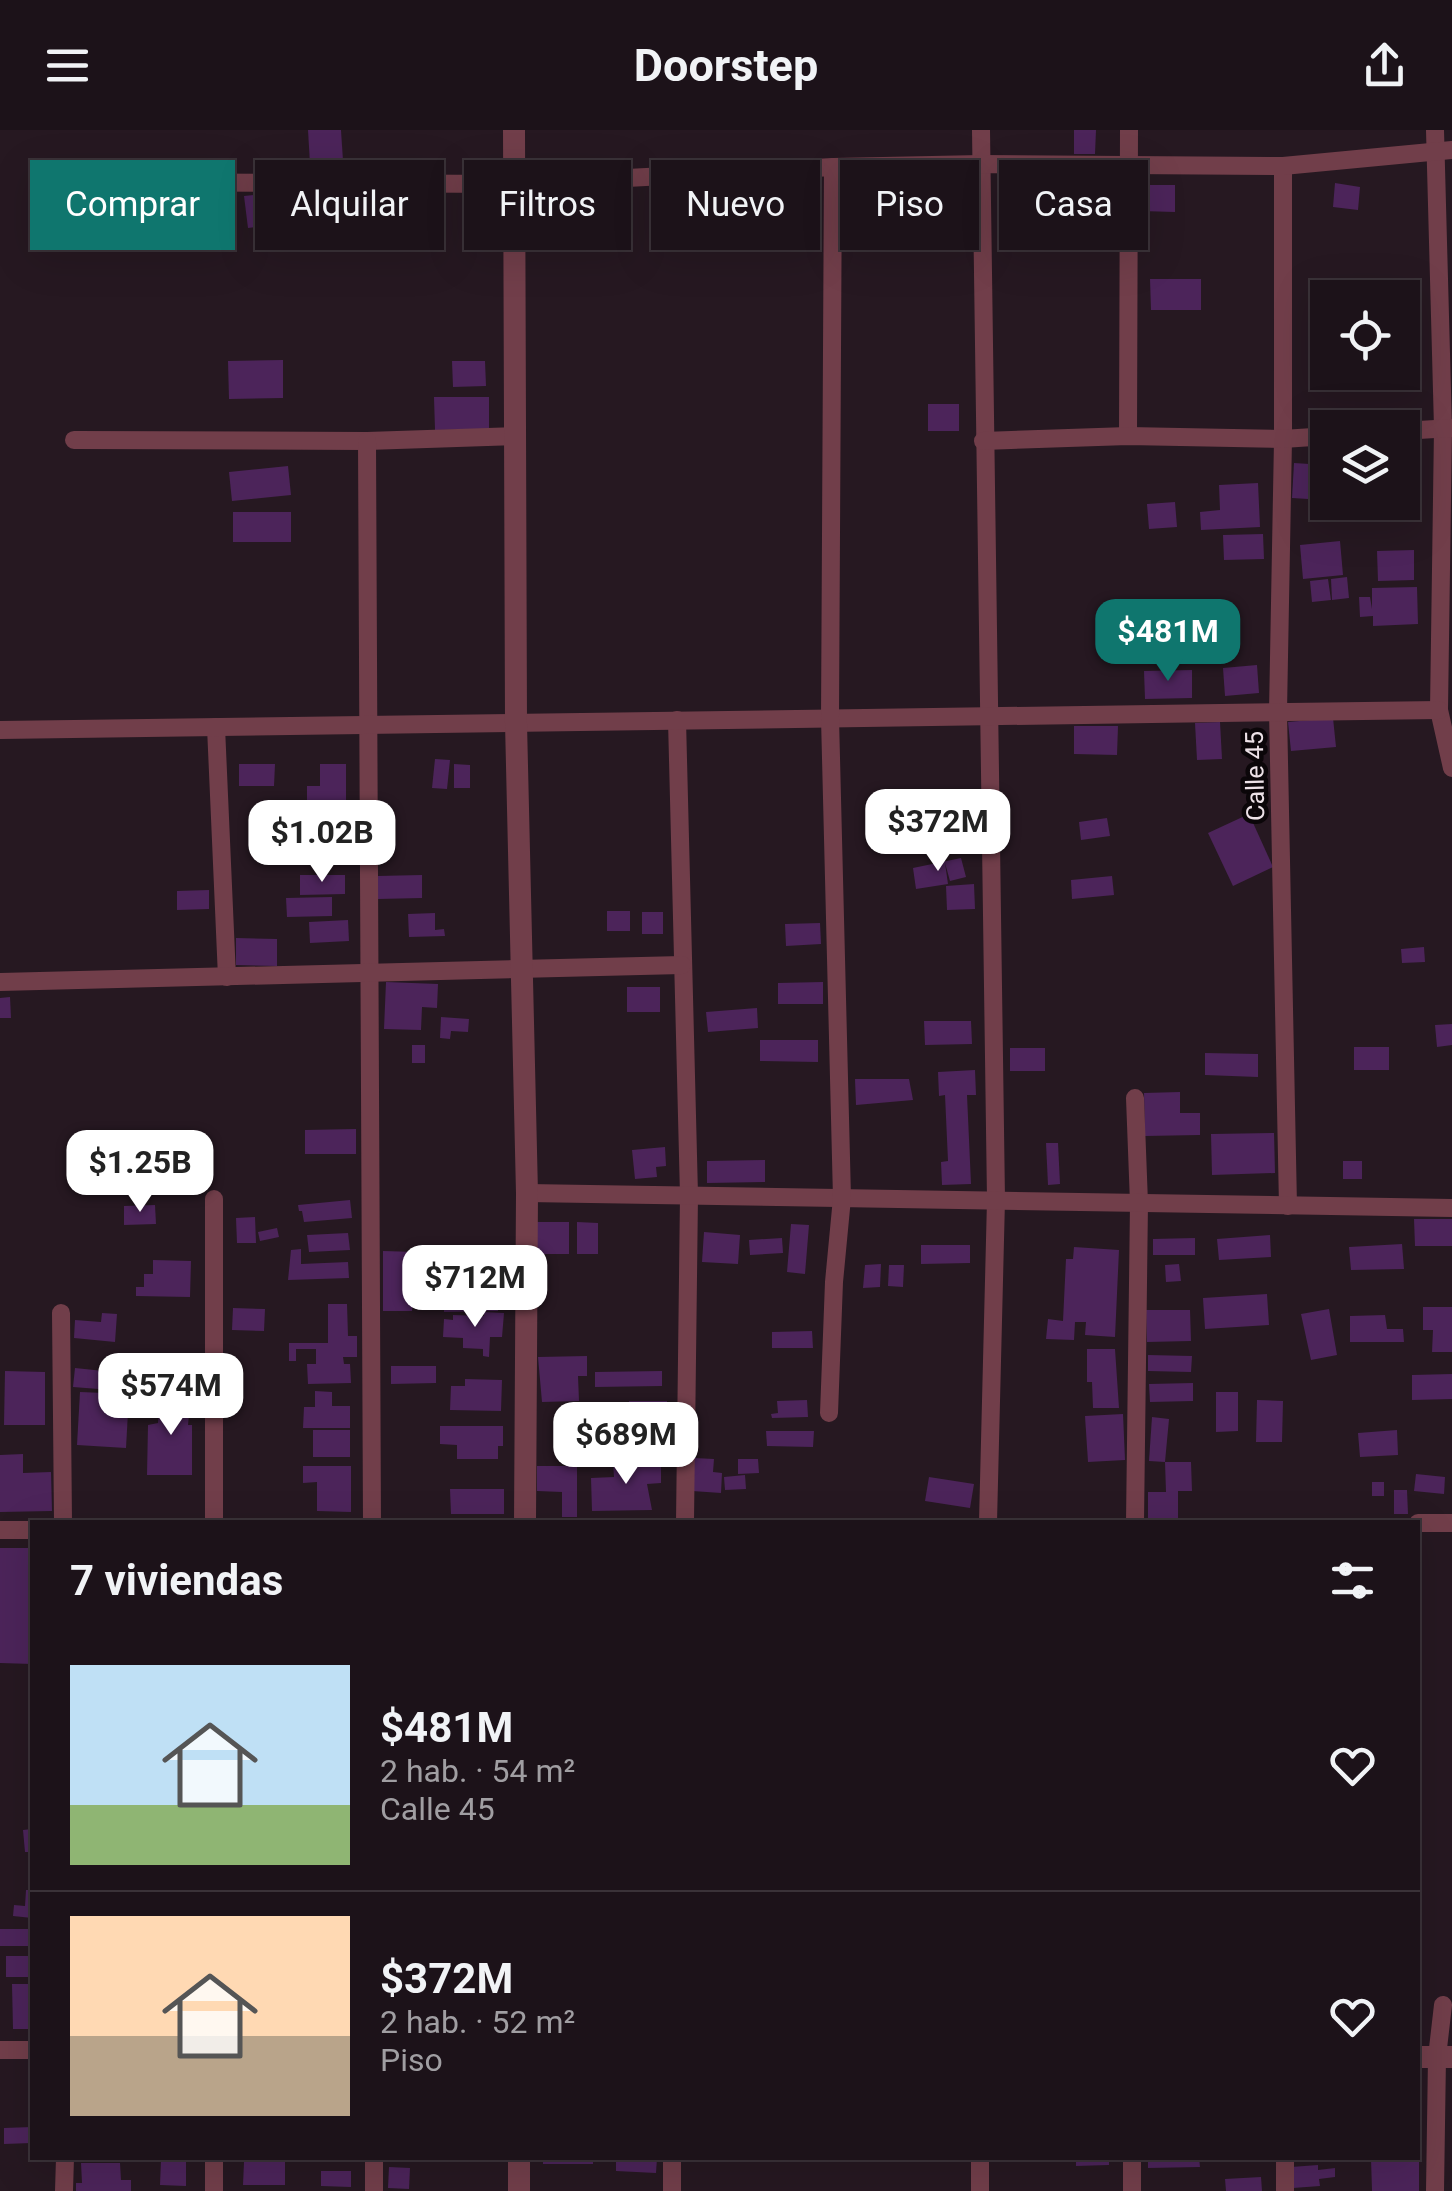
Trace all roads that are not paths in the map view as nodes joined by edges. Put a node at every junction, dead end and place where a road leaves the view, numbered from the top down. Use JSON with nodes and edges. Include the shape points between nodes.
{"nodes":[{"id":1,"x":514,"y":130,"type":"edge"},
{"id":2,"x":981,"y":130,"type":"edge"},
{"id":3,"x":1129,"y":130,"type":"edge"},
{"id":4,"x":1435,"y":130,"type":"edge"},
{"id":5,"x":1443,"y":150,"type":"edge"},
{"id":6,"x":514,"y":160,"type":"edge"},
{"id":7,"x":1130,"y":160,"type":"edge"},
{"id":8,"x":981,"y":164,"type":"junction"},
{"id":9,"x":999,"y":164,"type":"edge"},
{"id":10,"x":1282,"y":166,"type":"junction"},
{"id":11,"x":833,"y":167,"type":"junction"},
{"id":12,"x":1148,"y":167,"type":"edge"},
{"id":13,"x":631,"y":178,"type":"edge"},
{"id":14,"x":235,"y":183,"type":"edge"},
{"id":15,"x":464,"y":184,"type":"edge"},
{"id":16,"x":515,"y":250,"type":"edge"},
{"id":17,"x":1129,"y":250,"type":"edge"},
{"id":18,"x":1447,"y":428,"type":"edge"},
{"id":19,"x":1420,"y":430,"type":"edge"},
{"id":20,"x":517,"y":436,"type":"junction"},
{"id":21,"x":1128,"y":436,"type":"junction"},
{"id":22,"x":1310,"y":437,"type":"edge"},
{"id":23,"x":1283,"y":439,"type":"junction"},
{"id":24,"x":74,"y":440,"type":"dead end"},
{"id":25,"x":367,"y":441,"type":"junction"},
{"id":26,"x":983,"y":441,"type":"junction"},
{"id":27,"x":1439,"y":710,"type":"junction"},
{"id":28,"x":1278,"y":712,"type":"junction"},
{"id":29,"x":987,"y":716,"type":"junction"},
{"id":30,"x":830,"y":718,"type":"junction"},
{"id":31,"x":677,"y":720,"type":"junction"},
{"id":32,"x":516,"y":722,"type":"junction"},
{"id":33,"x":368,"y":724,"type":"junction"},
{"id":34,"x":216,"y":727,"type":"junction"},
{"id":35,"x":0,"y":730,"type":"edge"},
{"id":36,"x":1452,"y":768,"type":"edge"},
{"id":37,"x":682,"y":965,"type":"junction"},
{"id":38,"x":520,"y":970,"type":"junction"},
{"id":39,"x":369,"y":973,"type":"junction"},
{"id":40,"x":227,"y":977,"type":"junction"},
{"id":41,"x":0,"y":982,"type":"edge"},
{"id":42,"x":1134,"y":1098,"type":"dead end"},
{"id":43,"x":527,"y":1193,"type":"junction"},
{"id":44,"x":689,"y":1195,"type":"junction"},
{"id":45,"x":842,"y":1198,"type":"junction"},
{"id":46,"x":214,"y":1199,"type":"dead end"},
{"id":47,"x":996,"y":1200,"type":"junction"},
{"id":48,"x":1139,"y":1203,"type":"junction"},
{"id":49,"x":1288,"y":1206,"type":"junction"},
{"id":50,"x":1452,"y":1208,"type":"edge"},
{"id":51,"x":60,"y":1313,"type":"dead end"},
{"id":52,"x":829,"y":1413,"type":"dead end"},
{"id":53,"x":62,"y":1520,"type":"edge"},
{"id":54,"x":214,"y":1520,"type":"edge"},
{"id":55,"x":372,"y":1520,"type":"edge"},
{"id":56,"x":525,"y":1520,"type":"edge"},
{"id":57,"x":685,"y":1520,"type":"edge"},
{"id":58,"x":988,"y":1520,"type":"edge"},
{"id":59,"x":1135,"y":1520,"type":"edge"},
{"id":60,"x":1420,"y":1523,"type":"edge"},
{"id":61,"x":1452,"y":1523,"type":"edge"},
{"id":62,"x":0,"y":1530,"type":"edge"},
{"id":63,"x":30,"y":1530,"type":"edge"},
{"id":64,"x":1443,"y":2006,"type":"dead end"},
{"id":65,"x":0,"y":2050,"type":"edge"},
{"id":66,"x":30,"y":2050,"type":"edge"},
{"id":67,"x":1435,"y":2057,"type":"edge"},
{"id":68,"x":65,"y":2160,"type":"edge"},
{"id":69,"x":214,"y":2160,"type":"edge"},
{"id":70,"x":374,"y":2160,"type":"edge"},
{"id":71,"x":519,"y":2160,"type":"edge"},
{"id":72,"x":672,"y":2160,"type":"edge"},
{"id":73,"x":980,"y":2160,"type":"edge"},
{"id":74,"x":1132,"y":2160,"type":"edge"},
{"id":75,"x":1285,"y":2160,"type":"edge"},
{"id":76,"x":64,"y":2191,"type":"edge"},
{"id":77,"x":214,"y":2191,"type":"edge"},
{"id":78,"x":374,"y":2191,"type":"edge"},
{"id":79,"x":519,"y":2191,"type":"edge"},
{"id":80,"x":672,"y":2191,"type":"edge"},
{"id":81,"x":980,"y":2191,"type":"edge"},
{"id":82,"x":1132,"y":2191,"type":"edge"},
{"id":83,"x":1285,"y":2191,"type":"edge"},
{"id":84,"x":1435,"y":2191,"type":"edge"}],
"edges":[{"from":1,"to":6,"type":"street"},
{"from":2,"to":8,"type":"street"},
{"from":3,"to":7,"type":"street"},
{"from":4,"to":5,"type":"street"},
{"from":5,"to":10,"type":"street"},
{"from":5,"to":18,"type":"street"},
{"from":8,"to":9,"type":"street"},
{"from":8,"to":11,"type":"street"},
{"from":8,"to":26,"type":"street"},
{"from":10,"to":12,"type":"street"},
{"from":10,"to":23,"type":"street","name":"Calle 45"},
{"from":11,"to":13,"type":"street"},
{"from":11,"to":30,"type":"street"},
{"from":14,"to":15,"type":"street"},
{"from":16,"to":20,"type":"street"},
{"from":17,"to":21,"type":"street"},
{"from":18,"to":19,"type":"street"},
{"from":18,"to":27,"type":"street"},
{"from":20,"to":25,"type":"street"},
{"from":20,"to":32,"type":"street"},
{"from":21,"to":23,"type":"street"},
{"from":21,"to":26,"type":"street"},
{"from":22,"to":23,"type":"street"},
{"from":23,"to":28,"type":"street","name":"Calle 45"},
{"from":24,"to":25,"type":"street"},
{"from":25,"to":33,"type":"street"},
{"from":26,"to":29,"type":"street"},
{"from":27,"to":28,"type":"street"},
{"from":27,"to":36,"type":"street"},
{"from":28,"to":29,"type":"street"},
{"from":28,"to":49,"type":"street","name":"Calle 45"},
{"from":29,"to":30,"type":"street"},
{"from":29,"to":47,"type":"street"},
{"from":30,"to":31,"type":"street"},
{"from":30,"to":45,"type":"street"},
{"from":31,"to":32,"type":"street"},
{"from":31,"to":37,"type":"street"},
{"from":32,"to":33,"type":"street"},
{"from":32,"to":38,"type":"street"},
{"from":33,"to":34,"type":"street"},
{"from":33,"to":39,"type":"street"},
{"from":34,"to":35,"type":"street"},
{"from":34,"to":40,"type":"street"},
{"from":37,"to":38,"type":"street"},
{"from":37,"to":44,"type":"street"},
{"from":38,"to":39,"type":"street"},
{"from":38,"to":43,"type":"street"},
{"from":39,"to":40,"type":"street"},
{"from":39,"to":55,"type":"street"},
{"from":40,"to":41,"type":"street"},
{"from":42,"to":48,"type":"street"},
{"from":43,"to":44,"type":"street"},
{"from":43,"to":56,"type":"street"},
{"from":44,"to":45,"type":"street"},
{"from":44,"to":57,"type":"street"},
{"from":45,"to":47,"type":"street"},
{"from":45,"to":52,"type":"street"},
{"from":46,"to":54,"type":"street"},
{"from":47,"to":48,"type":"street"},
{"from":47,"to":58,"type":"street"},
{"from":48,"to":49,"type":"street"},
{"from":48,"to":59,"type":"street"},
{"from":49,"to":50,"type":"street"},
{"from":51,"to":53,"type":"street"},
{"from":60,"to":61,"type":"street"},
{"from":62,"to":63,"type":"street"},
{"from":64,"to":67,"type":"street"},
{"from":65,"to":66,"type":"street"},
{"from":67,"to":84,"type":"street"},
{"from":68,"to":76,"type":"street"},
{"from":69,"to":77,"type":"street"},
{"from":70,"to":78,"type":"street"},
{"from":71,"to":79,"type":"street"},
{"from":72,"to":80,"type":"street"},
{"from":73,"to":81,"type":"street"},
{"from":74,"to":82,"type":"street"},
{"from":75,"to":83,"type":"street"}]}
